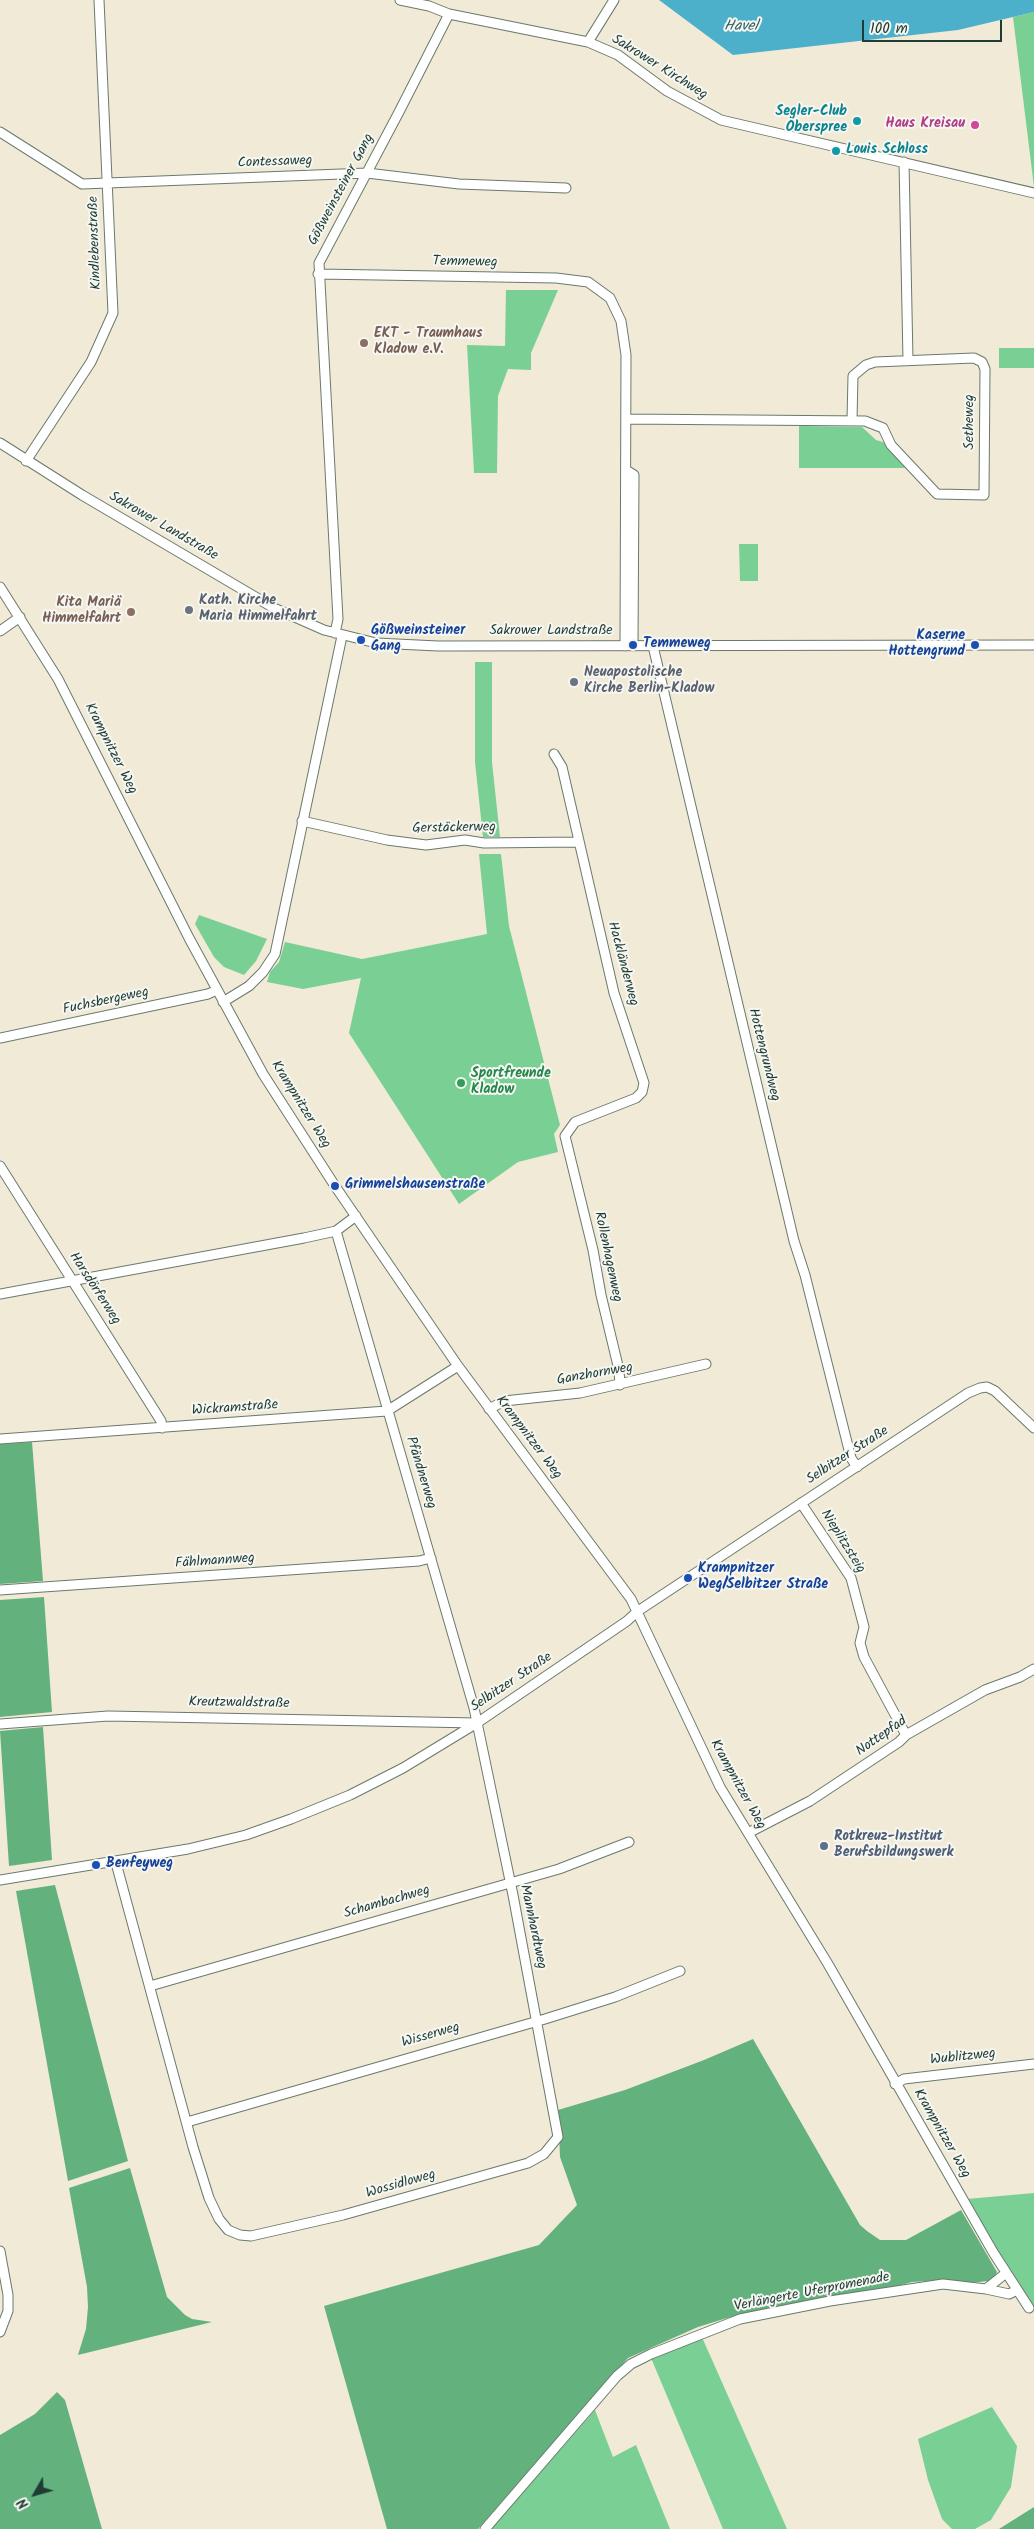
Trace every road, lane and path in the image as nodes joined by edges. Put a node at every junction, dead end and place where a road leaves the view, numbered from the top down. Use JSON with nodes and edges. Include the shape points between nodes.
{"nodes":[{"id":1,"x":99,"y":0,"type":"edge"},
{"id":2,"x":400,"y":0,"type":"edge"},
{"id":3,"x":614,"y":0,"type":"edge"},
{"id":4,"x":449,"y":14,"type":"junction"},
{"id":5,"x":588,"y":42,"type":"junction"},
{"id":6,"x":0,"y":132,"type":"edge"},
{"id":7,"x":904,"y":162,"type":"junction"},
{"id":8,"x":367,"y":173,"type":"junction"},
{"id":9,"x":108,"y":183,"type":"junction"},
{"id":10,"x":566,"y":188,"type":"dead end"},
{"id":11,"x":1034,"y":193,"type":"edge"},
{"id":12,"x":318,"y":274,"type":"junction"},
{"id":13,"x":908,"y":360,"type":"junction"},
{"id":14,"x":627,"y":419,"type":"junction"},
{"id":15,"x":852,"y":420,"type":"junction"},
{"id":16,"x":0,"y":443,"type":"edge"},
{"id":17,"x":26,"y":461,"type":"junction"},
{"id":18,"x":0,"y":587,"type":"edge"},
{"id":19,"x":20,"y":617,"type":"junction"},
{"id":20,"x":0,"y":630,"type":"edge"},
{"id":21,"x":339,"y":635,"type":"junction"},
{"id":22,"x":629,"y":645,"type":"junction"},
{"id":23,"x":1034,"y":645,"type":"edge"},
{"id":24,"x":653,"y":646,"type":"junction"},
{"id":25,"x":554,"y":754,"type":"dead end"},
{"id":26,"x":302,"y":820,"type":"junction"},
{"id":27,"x":578,"y":842,"type":"junction"},
{"id":28,"x":217,"y":990,"type":"junction"},
{"id":29,"x":223,"y":1002,"type":"junction"},
{"id":30,"x":0,"y":1038,"type":"edge"},
{"id":31,"x":565,"y":1136,"type":"joint"},
{"id":32,"x":0,"y":1166,"type":"edge"},
{"id":33,"x":356,"y":1216,"type":"junction"},
{"id":34,"x":336,"y":1231,"type":"junction"},
{"id":35,"x":72,"y":1280,"type":"junction"},
{"id":36,"x":0,"y":1294,"type":"edge"},
{"id":37,"x":706,"y":1364,"type":"dead end"},
{"id":38,"x":458,"y":1366,"type":"junction"},
{"id":39,"x":620,"y":1385,"type":"junction"},
{"id":40,"x":489,"y":1409,"type":"junction"},
{"id":41,"x":387,"y":1411,"type":"junction"},
{"id":42,"x":162,"y":1428,"type":"junction"},
{"id":43,"x":1034,"y":1428,"type":"edge"},
{"id":44,"x":0,"y":1439,"type":"edge"},
{"id":45,"x":856,"y":1467,"type":"junction"},
{"id":46,"x":801,"y":1503,"type":"junction"},
{"id":47,"x":431,"y":1558,"type":"junction"},
{"id":48,"x":0,"y":1590,"type":"edge"},
{"id":49,"x":638,"y":1611,"type":"junction"},
{"id":50,"x":1034,"y":1669,"type":"edge"},
{"id":51,"x":0,"y":1724,"type":"edge"},
{"id":52,"x":477,"y":1724,"type":"junction"},
{"id":53,"x":906,"y":1735,"type":"junction"},
{"id":54,"x":748,"y":1833,"type":"junction"},
{"id":55,"x":629,"y":1842,"type":"dead end"},
{"id":56,"x":116,"y":1862,"type":"junction"},
{"id":57,"x":0,"y":1880,"type":"edge"},
{"id":58,"x":508,"y":1884,"type":"junction"},
{"id":59,"x":680,"y":1971,"type":"dead end"},
{"id":60,"x":150,"y":1986,"type":"junction"},
{"id":61,"x":536,"y":2021,"type":"junction"},
{"id":62,"x":1034,"y":2064,"type":"edge"},
{"id":63,"x":896,"y":2084,"type":"junction"},
{"id":64,"x":187,"y":2122,"type":"junction"},
{"id":65,"x":558,"y":2137,"type":"joint"},
{"id":66,"x":0,"y":2251,"type":"edge"},
{"id":67,"x":1006,"y":2273,"type":"junction"},
{"id":68,"x":986,"y":2289,"type":"junction"},
{"id":69,"x":1017,"y":2290,"type":"junction"},
{"id":70,"x":1029,"y":2308,"type":"dead end"},
{"id":71,"x":0,"y":2332,"type":"edge"},
{"id":72,"x":485,"y":2529,"type":"edge"}],
"edges":[{"from":1,"to":9,"type":"street","name":"Kindlebenstraße"},
{"from":2,"to":4,"type":"street","name":"Sakrower Kirchweg"},
{"from":3,"to":5,"type":"street"},
{"from":4,"to":5,"type":"street","name":"Sakrower Kirchweg"},
{"from":4,"to":8,"type":"street","name":"Gößweinsteiner Gang"},
{"from":5,"to":7,"type":"street","name":"Sakrower Kirchweg","via":[[618,56],[667,91],[715,118]]},
{"from":6,"to":9,"type":"street","name":"Contessaweg","via":[[82,184]]},
{"from":7,"to":11,"type":"street","name":"Sakrower Kirchweg"},
{"from":7,"to":13,"type":"street"},
{"from":8,"to":9,"type":"street","name":"Contessaweg"},
{"from":8,"to":10,"type":"street","name":"Contessaweg","via":[[459,184]]},
{"from":8,"to":12,"type":"street","name":"Gößweinsteiner Gang","via":[[319,263]]},
{"from":9,"to":17,"type":"street","name":"Kindlebenstraße","via":[[113,313],[91,362]]},
{"from":12,"to":14,"type":"street","name":"Temmeweg","via":[[556,278],[595,285],[610,298],[621,321],[626,355]]},
{"from":12,"to":21,"type":"street","name":"Gößweinsteiner Gang"},
{"from":13,"to":15,"type":"street","name":"Setheweg","via":[[875,362],[859,370],[852,385]]},
{"from":13,"to":15,"type":"street","name":"Setheweg","via":[[974,358],[982,362],[985,369],[984,495],[937,494],[891,445],[883,428]]},
{"from":14,"to":15,"type":"street","name":"Setheweg"},
{"from":14,"to":22,"type":"street","name":"Temmeweg"},
{"from":16,"to":17,"type":"street","name":"Sakrower Landstraße"},
{"from":17,"to":21,"type":"street","name":"Sakrower Landstraße","via":[[293,619]]},
{"from":18,"to":19,"type":"street","name":"Krampnitzer Weg"},
{"from":19,"to":20,"type":"street"},
{"from":19,"to":28,"type":"street","name":"Krampnitzer Weg","via":[[58,679]]},
{"from":21,"to":22,"type":"street","name":"Sakrower Landstraße","via":[[410,646]]},
{"from":21,"to":26,"type":"street","name":"Gößweinsteiner Gang","via":[[312,787]]},
{"from":22,"to":24,"type":"street","name":"Sakrower Landstraße"},
{"from":23,"to":24,"type":"street","name":"Sakrower Landstraße"},
{"from":24,"to":45,"type":"street","name":"Hottengrundweg","via":[[794,1241],[806,1275],[851,1458]]},
{"from":25,"to":27,"type":"street","name":"Hackländerweg","via":[[562,767]]},
{"from":26,"to":27,"type":"street","name":"Gerstäckerweg","via":[[387,840],[426,845],[465,840]]},
{"from":26,"to":29,"type":"street","name":"Gößweinsteiner Gang","via":[[275,954],[249,986]]},
{"from":27,"to":31,"type":"street","name":"Hackländerweg","via":[[614,993],[641,1070],[644,1088],[636,1098],[576,1122]]},
{"from":28,"to":29,"type":"street","name":"Krampnitzer Weg"},
{"from":28,"to":30,"type":"street","name":"Fuchsbergeweg"},
{"from":29,"to":33,"type":"street","name":"Krampnitzer Weg","via":[[281,1103]]},
{"from":31,"to":39,"type":"street","name":"Rollenhagenweg","via":[[593,1250]]},
{"from":32,"to":35,"type":"street","name":"Harsdörferweg"},
{"from":33,"to":34,"type":"street"},
{"from":33,"to":38,"type":"street","name":"Krampnitzer Weg"},
{"from":34,"to":35,"type":"street"},
{"from":34,"to":41,"type":"street","name":"Pfändnerweg"},
{"from":35,"to":36,"type":"street"},
{"from":35,"to":42,"type":"street","name":"Harsdörferweg","via":[[161,1421]]},
{"from":37,"to":39,"type":"street","name":"Ganzhornweg"},
{"from":38,"to":40,"type":"street","name":"Krampnitzer Weg"},
{"from":38,"to":41,"type":"street","name":"Wickramstraße"},
{"from":39,"to":40,"type":"street","name":"Ganzhornweg","via":[[504,1401]]},
{"from":40,"to":49,"type":"street","name":"Krampnitzer Weg"},
{"from":41,"to":42,"type":"street","name":"Wickramstraße"},
{"from":41,"to":47,"type":"street","name":"Pfändnerweg"},
{"from":42,"to":44,"type":"street","name":"Wickramstraße"},
{"from":43,"to":45,"type":"street","name":"Selbitzer Straße","via":[[987,1387],[968,1393]]},
{"from":45,"to":46,"type":"street","name":"Selbitzer Straße"},
{"from":46,"to":49,"type":"street","name":"Selbitzer Straße"},
{"from":46,"to":53,"type":"street","name":"Nieplitzsteig","via":[[851,1578],[864,1627],[860,1643],[864,1657]]},
{"from":47,"to":48,"type":"street","name":"Fählmannweg"},
{"from":47,"to":52,"type":"street","name":"Pfändnerweg"},
{"from":49,"to":52,"type":"street","name":"Selbitzer Straße"},
{"from":49,"to":54,"type":"street","name":"Krampnitzer Weg","via":[[720,1787]]},
{"from":50,"to":53,"type":"street","name":"Nottepfad","via":[[1020,1678],[985,1690]]},
{"from":51,"to":52,"type":"street","name":"Kreutzwaldstraße","via":[[108,1716]]},
{"from":52,"to":56,"type":"street","name":"Selbitzer Straße","via":[[350,1795],[291,1819],[188,1850]]},
{"from":52,"to":58,"type":"street","name":"Mannhardtweg"},
{"from":53,"to":54,"type":"street","name":"Nottepfad","via":[[810,1801]]},
{"from":54,"to":63,"type":"street","name":"Krampnitzer Weg"},
{"from":55,"to":58,"type":"street","name":"Schambachweg"},
{"from":56,"to":57,"type":"street","name":"Selbitzer Straße"},
{"from":56,"to":60,"type":"street"},
{"from":58,"to":60,"type":"street","name":"Schambachweg"},
{"from":58,"to":61,"type":"street","name":"Mannhardtweg"},
{"from":59,"to":61,"type":"street","name":"Wisserweg","via":[[615,1997]]},
{"from":60,"to":64,"type":"street"},
{"from":61,"to":64,"type":"street","name":"Wisserweg"},
{"from":61,"to":65,"type":"street","name":"Mannhardtweg"},
{"from":62,"to":63,"type":"street","name":"Wublitzweg","via":[[904,2079]]},
{"from":63,"to":67,"type":"street","name":"Krampnitzer Weg"},
{"from":64,"to":65,"type":"street","name":"Wossidloweg","via":[[214,2209],[228,2230],[251,2236],[312,2224],[528,2163],[544,2154]]},
{"from":66,"to":71,"type":"street","via":[[8,2295],[8,2311]]},
{"from":67,"to":68,"type":"street"},
{"from":67,"to":69,"type":"street","name":"Krampnitzer Weg"},
{"from":68,"to":69,"type":"street","name":"Verlängerte Uferpromenade","via":[[1009,2294]]},
{"from":68,"to":72,"type":"street","name":"Verlängerte Uferpromenade","via":[[924,2285],[782,2310],[740,2319],[651,2354],[617,2376]]},
{"from":69,"to":70,"type":"street","name":"Krampnitzer Weg"}]}
